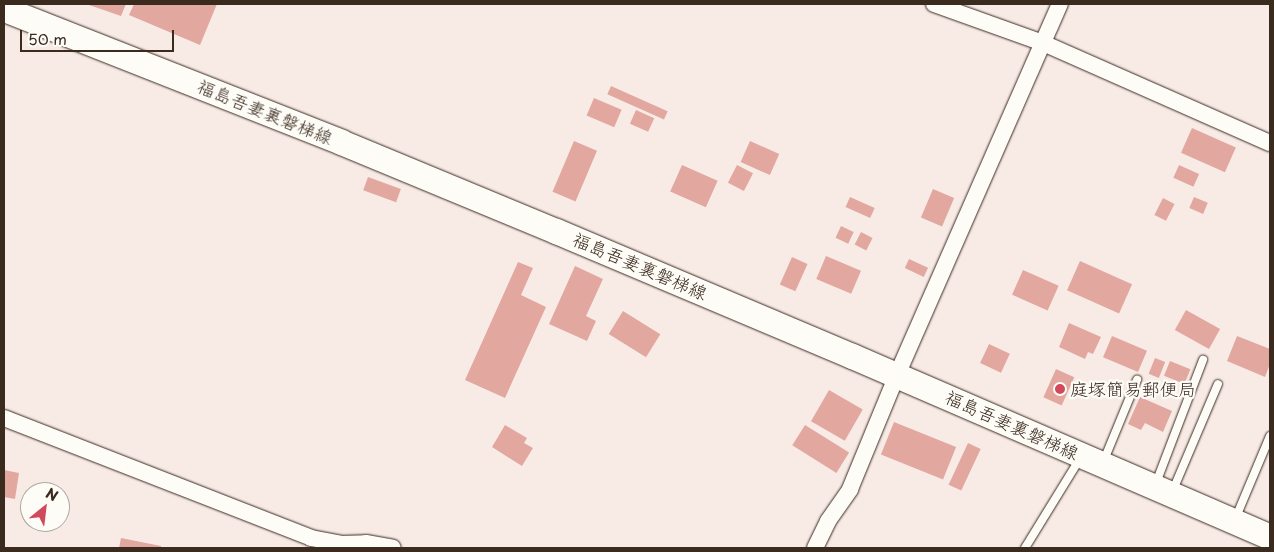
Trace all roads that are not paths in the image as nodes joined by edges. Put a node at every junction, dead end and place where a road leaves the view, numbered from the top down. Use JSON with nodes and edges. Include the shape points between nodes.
{"nodes":[{"id":1,"x":934,"y":4,"type":"edge"},
{"id":2,"x":1060,"y":4,"type":"edge"},
{"id":3,"x":4,"y":9,"type":"edge"},
{"id":4,"x":1043,"y":43,"type":"junction"},
{"id":5,"x":1270,"y":143,"type":"edge"},
{"id":6,"x":1203,"y":360,"type":"dead end"},
{"id":7,"x":897,"y":375,"type":"junction"},
{"id":8,"x":1137,"y":380,"type":"dead end"},
{"id":9,"x":1218,"y":384,"type":"dead end"},
{"id":10,"x":4,"y":418,"type":"edge"},
{"id":11,"x":1270,"y":436,"type":"edge"},
{"id":12,"x":1092,"y":460,"type":"junction"},
{"id":13,"x":1162,"y":490,"type":"junction"},
{"id":14,"x":1234,"y":522,"type":"junction"},
{"id":15,"x":1270,"y":537,"type":"edge"},
{"id":16,"x":392,"y":548,"type":"edge"},
{"id":17,"x":815,"y":548,"type":"edge"},
{"id":18,"x":1025,"y":548,"type":"edge"}],
"edges":[{"from":1,"to":4,"type":"street"},
{"from":2,"to":4,"type":"street"},
{"from":3,"to":7,"type":"main road","name":"福島吾妻裏磐梯線","via":[[341,142]]},
{"from":4,"to":5,"type":"street"},
{"from":4,"to":7,"type":"street"},
{"from":6,"to":13,"type":"lane"},
{"from":7,"to":12,"type":"main road","name":"福島吾妻裏磐梯線"},
{"from":7,"to":17,"type":"street","via":[[850,489],[828,521]]},
{"from":8,"to":12,"type":"lane"},
{"from":9,"to":13,"type":"lane"},
{"from":10,"to":16,"type":"street","via":[[311,538]]},
{"from":11,"to":14,"type":"lane"},
{"from":12,"to":13,"type":"main road","name":"福島吾妻裏磐梯線"},
{"from":12,"to":18,"type":"lane"},
{"from":13,"to":14,"type":"main road","name":"福島吾妻裏磐梯線"},
{"from":14,"to":15,"type":"main road","name":"福島吾妻裏磐梯線"}]}
